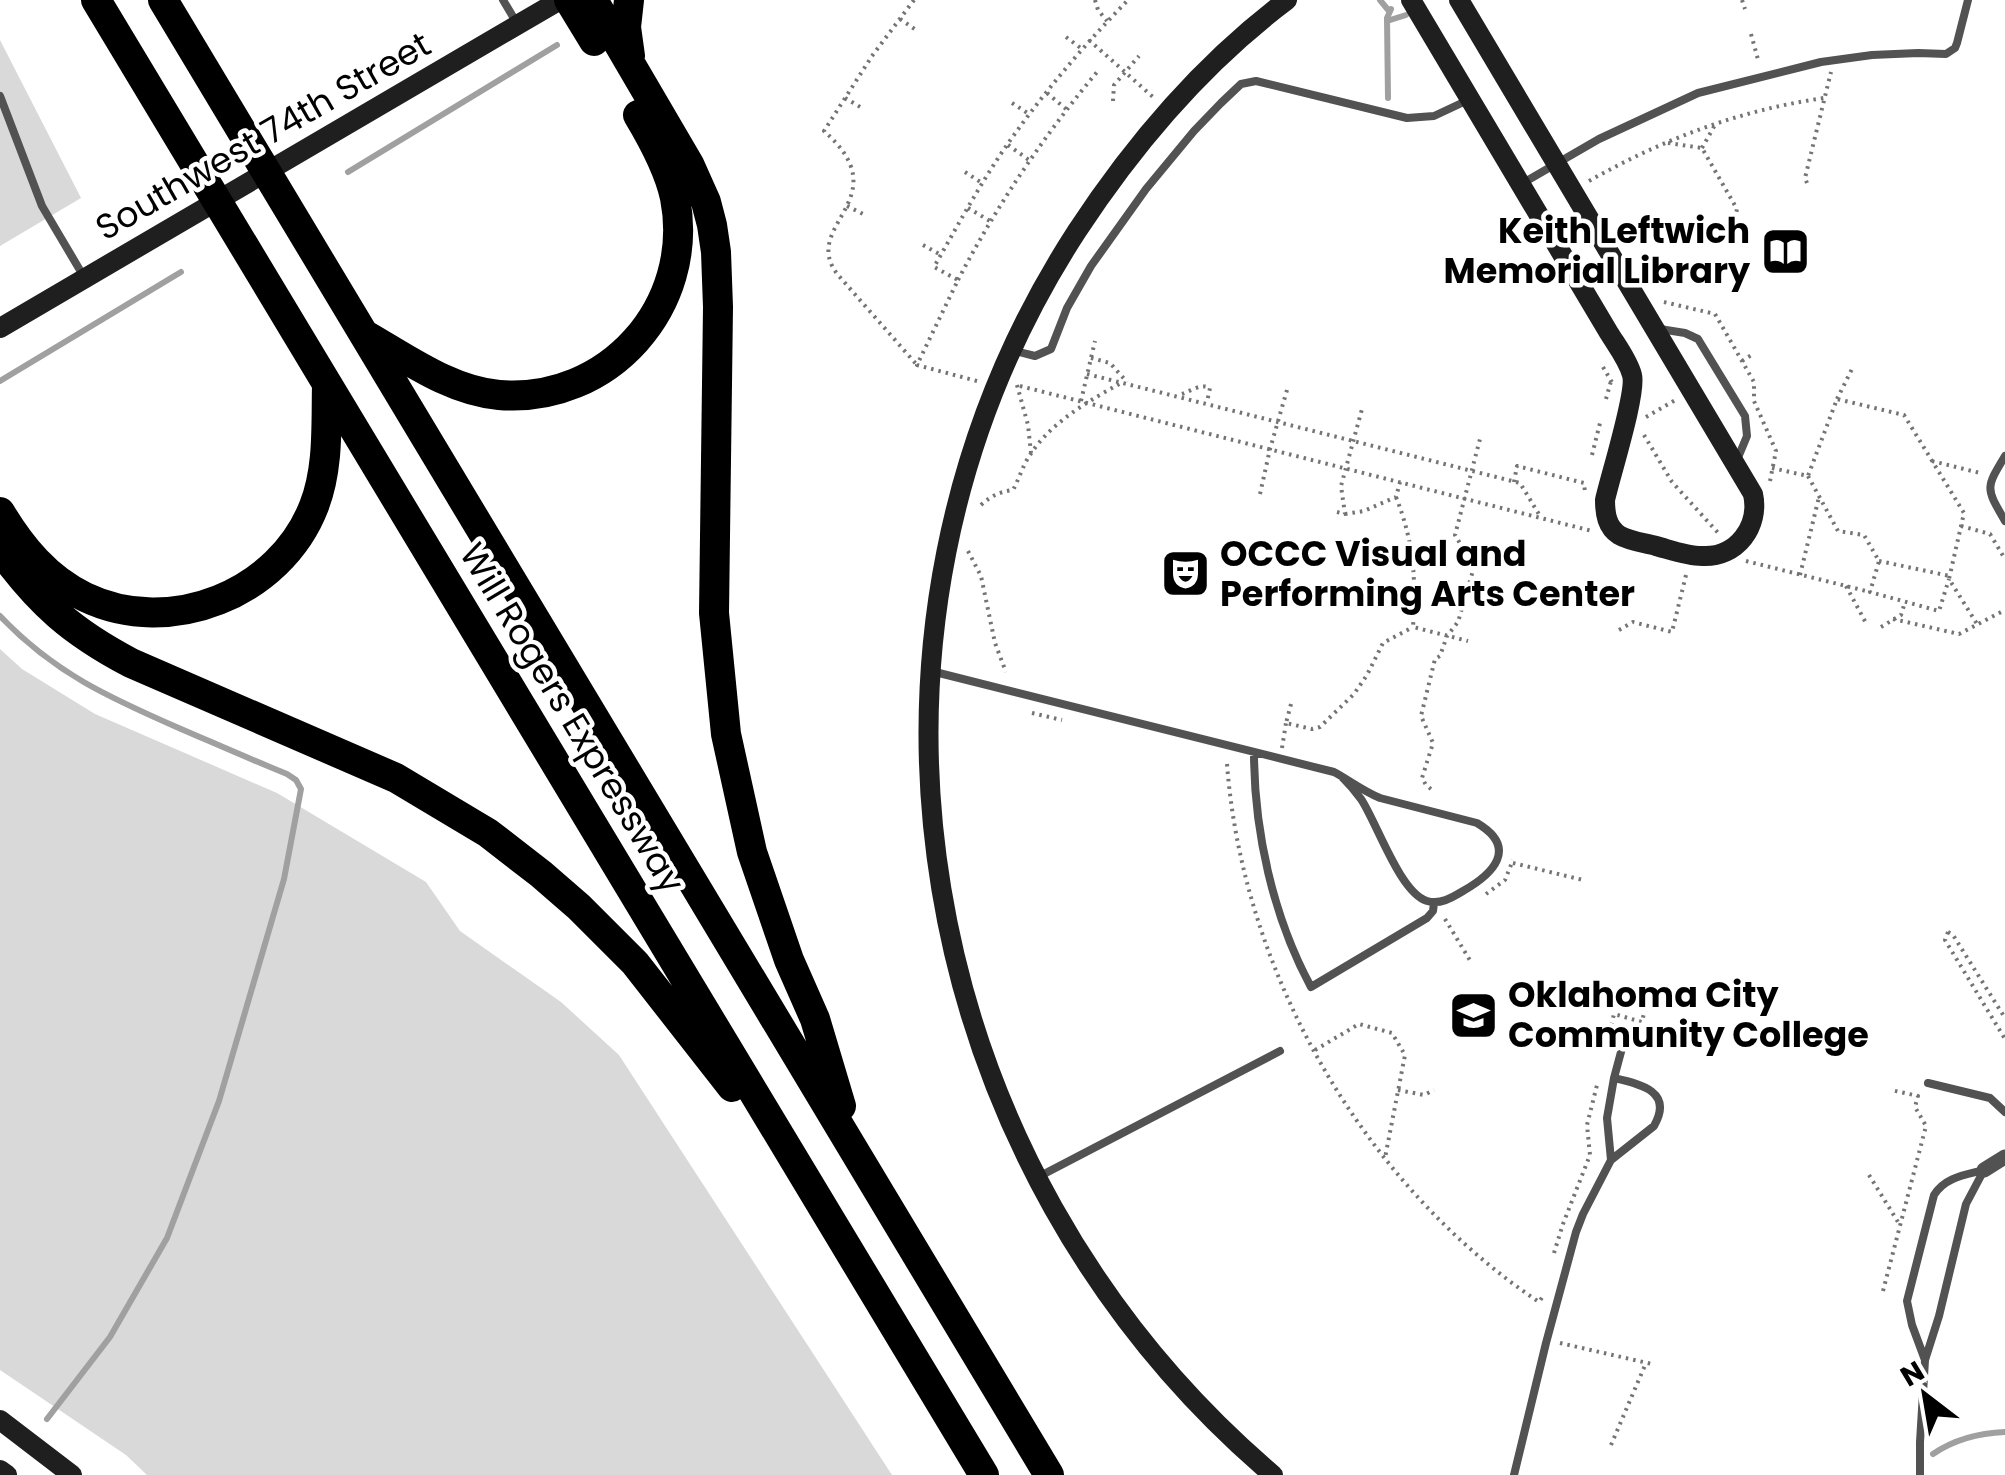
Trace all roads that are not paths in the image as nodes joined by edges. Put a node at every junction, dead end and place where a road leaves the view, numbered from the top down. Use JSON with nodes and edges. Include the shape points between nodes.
{"nodes":[{"id":1,"x":96,"y":0,"type":"edge"},
{"id":2,"x":163,"y":0,"type":"edge"},
{"id":3,"x":503,"y":0,"type":"edge"},
{"id":4,"x":560,"y":0,"type":"edge"},
{"id":5,"x":569,"y":0,"type":"edge"},
{"id":6,"x":593,"y":0,"type":"edge"},
{"id":7,"x":629,"y":0,"type":"edge"},
{"id":8,"x":1286,"y":0,"type":"edge"},
{"id":9,"x":1411,"y":0,"type":"edge"},
{"id":10,"x":1459,"y":0,"type":"edge"},
{"id":11,"x":1968,"y":0,"type":"edge"},
{"id":12,"x":518,"y":24,"type":"junction"},
{"id":13,"x":631,"y":64,"type":"junction"},
{"id":14,"x":0,"y":96,"type":"edge"},
{"id":15,"x":1470,"y":98,"type":"junction"},
{"id":16,"x":1556,"y":164,"type":"junction"},
{"id":17,"x":1520,"y":184,"type":"junction"},
{"id":18,"x":85,"y":279,"type":"junction"},
{"id":19,"x":0,"y":328,"type":"edge"},
{"id":20,"x":1654,"y":328,"type":"junction"},
{"id":21,"x":364,"y":335,"type":"junction"},
{"id":22,"x":1011,"y":350,"type":"junction"},
{"id":23,"x":328,"y":385,"type":"junction"},
{"id":24,"x":2005,"y":456,"type":"edge"},
{"id":25,"x":1735,"y":464,"type":"junction"},
{"id":26,"x":0,"y":512,"type":"edge"},
{"id":27,"x":2005,"y":521,"type":"edge"},
{"id":28,"x":0,"y":548,"type":"edge"},
{"id":29,"x":930,"y":670,"type":"junction"},
{"id":30,"x":1254,"y":752,"type":"junction"},
{"id":31,"x":1341,"y":776,"type":"junction"},
{"id":32,"x":1434,"y":903,"type":"junction"},
{"id":33,"x":1657,"y":1045,"type":"dead end"},
{"id":34,"x":1280,"y":1051,"type":"dead end"},
{"id":35,"x":1614,"y":1078,"type":"junction"},
{"id":36,"x":1928,"y":1083,"type":"dead end"},
{"id":37,"x":2005,"y":1112,"type":"edge"},
{"id":38,"x":855,"y":1152,"type":"junction"},
{"id":39,"x":2005,"y":1157,"type":"edge"},
{"id":40,"x":1610,"y":1160,"type":"junction"},
{"id":41,"x":1984,"y":1170,"type":"junction"},
{"id":42,"x":1038,"y":1177,"type":"junction"},
{"id":43,"x":816,"y":1194,"type":"junction"},
{"id":44,"x":1925,"y":1360,"type":"junction"},
{"id":45,"x":0,"y":1420,"type":"edge"},
{"id":46,"x":0,"y":1470,"type":"edge"},
{"id":47,"x":6,"y":1475,"type":"edge"},
{"id":48,"x":72,"y":1475,"type":"edge"},
{"id":49,"x":984,"y":1475,"type":"edge"},
{"id":50,"x":1049,"y":1475,"type":"edge"},
{"id":51,"x":1273,"y":1475,"type":"edge"},
{"id":52,"x":1514,"y":1475,"type":"edge"},
{"id":53,"x":1920,"y":1475,"type":"edge"}],
"edges":[{"from":1,"to":23,"type":"highway","name":"Will Rogers Expressway"},
{"from":2,"to":21,"type":"highway","name":"Will Rogers Expressway"},
{"from":3,"to":12,"type":"lane"},
{"from":4,"to":12,"type":"street","name":"Southwest 74th Street"},
{"from":5,"to":21,"type":"highway","via":[[652,139],[674,196],[677,248],[651,321],[595,375],[564,389],[522,395],[499,396],[446,380]]},
{"from":6,"to":13,"type":"highway"},
{"from":7,"to":13,"type":"highway"},
{"from":8,"to":22,"type":"street","via":[[1202,74],[1126,161],[1040,290]]},
{"from":9,"to":15,"type":"street"},
{"from":10,"to":16,"type":"street"},
{"from":11,"to":16,"type":"lane","via":[[1951,52],[1834,60],[1742,81],[1640,118]]},
{"from":12,"to":18,"type":"street","name":"Southwest 74th Street"},
{"from":13,"to":38,"type":"highway","via":[[690,164],[712,225],[718,306],[714,613],[726,734],[757,868]]},
{"from":14,"to":18,"type":"lane","via":[[42,206]]},
{"from":15,"to":17,"type":"street"},
{"from":15,"to":22,"type":"lane","via":[[1434,116],[1407,118],[1256,81],[1241,84],[1194,130],[1121,223],[1067,308],[1050,350],[1035,356]]},
{"from":16,"to":17,"type":"lane"},
{"from":16,"to":20,"type":"street"},
{"from":17,"to":25,"type":"street","via":[[1634,379],[1605,500],[1610,526],[1630,540],[1699,556],[1731,548],[1744,539],[1755,515],[1753,494]]},
{"from":18,"to":19,"type":"street","name":"Southwest 74th Street"},
{"from":20,"to":25,"type":"street"},
{"from":20,"to":25,"type":"lane","via":[[1698,339],[1745,416],[1747,436]]},
{"from":21,"to":38,"type":"highway","name":"Will Rogers Expressway"},
{"from":22,"to":29,"type":"street","via":[[962,484]]},
{"from":23,"to":26,"type":"highway","via":[[320,485],[306,524],[260,578],[212,603],[164,613],[85,597],[35,561]]},
{"from":23,"to":43,"type":"highway","name":"Will Rogers Expressway"},
{"from":24,"to":27,"type":"lane","via":[[1989,488]]},
{"from":28,"to":43,"type":"highway","via":[[61,620],[93,643],[396,778],[528,864],[635,964]]},
{"from":29,"to":30,"type":"lane"},
{"from":29,"to":42,"type":"street","via":[[929,799],[945,919],[982,1050]]},
{"from":30,"to":31,"type":"lane"},
{"from":30,"to":32,"type":"lane","via":[[1264,849],[1278,905],[1312,987],[1427,918]]},
{"from":31,"to":32,"type":"lane","via":[[1361,799],[1407,884]]},
{"from":31,"to":32,"type":"lane","via":[[1380,798],[1477,823],[1490,834],[1496,866]]},
{"from":33,"to":35,"type":"lane","via":[[1625,1037]]},
{"from":34,"to":42,"type":"lane"},
{"from":35,"to":40,"type":"lane","via":[[1606,1118]]},
{"from":35,"to":40,"type":"lane","via":[[1650,1088],[1660,1110],[1654,1126]]},
{"from":36,"to":37,"type":"lane","via":[[1990,1098]]},
{"from":38,"to":50,"type":"highway","name":"Will Rogers Expressway"},
{"from":39,"to":41,"type":"street"},
{"from":40,"to":52,"type":"lane","via":[[1576,1232]]},
{"from":41,"to":44,"type":"lane","via":[[1966,1204]]},
{"from":41,"to":44,"type":"lane","via":[[1955,1178],[1934,1195],[1907,1301]]},
{"from":42,"to":51,"type":"street","via":[[1144,1342]]},
{"from":43,"to":49,"type":"highway","name":"Will Rogers Expressway"},
{"from":44,"to":53,"type":"lane"},
{"from":45,"to":48,"type":"street"},
{"from":46,"to":47,"type":"street"}]}
